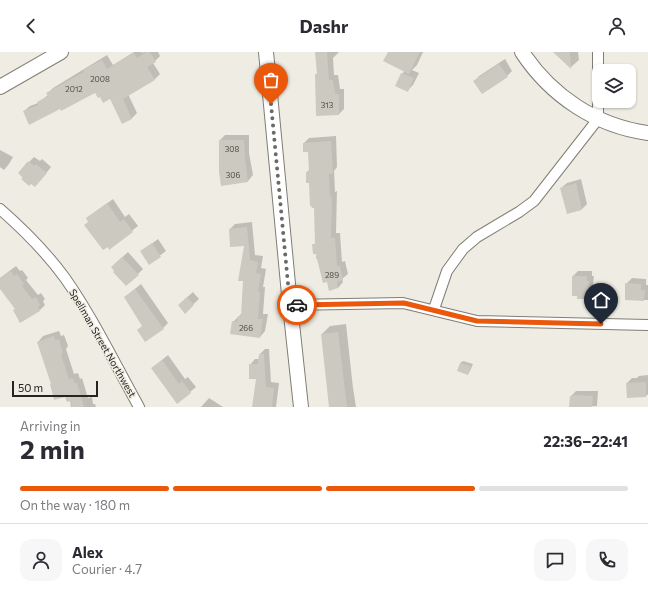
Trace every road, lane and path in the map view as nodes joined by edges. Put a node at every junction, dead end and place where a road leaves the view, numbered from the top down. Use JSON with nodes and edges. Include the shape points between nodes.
{"nodes":[{"id":1,"x":61,"y":52,"type":"edge"},
{"id":2,"x":266,"y":52,"type":"edge"},
{"id":3,"x":522,"y":52,"type":"edge"},
{"id":4,"x":598,"y":52,"type":"edge"},
{"id":5,"x":0,"y":87,"type":"edge"},
{"id":6,"x":598,"y":119,"type":"junction"},
{"id":7,"x":648,"y":133,"type":"edge"},
{"id":8,"x":0,"y":209,"type":"edge"},
{"id":9,"x":290,"y":305,"type":"junction"},
{"id":10,"x":434,"y":309,"type":"junction"},
{"id":11,"x":648,"y":325,"type":"edge"},
{"id":12,"x":139,"y":407,"type":"edge"},
{"id":13,"x":301,"y":407,"type":"edge"}],
"edges":[{"from":1,"to":5,"type":"street"},
{"from":2,"to":9,"type":"street"},
{"from":3,"to":6,"type":"street","via":[[543,79],[564,99]]},
{"from":4,"to":6,"type":"street"},
{"from":6,"to":7,"type":"street","via":[[633,131]]},
{"from":6,"to":10,"type":"street","via":[[534,201],[477,237],[463,249],[447,271]]},
{"from":8,"to":12,"type":"street","name":"Spellman Street Northwest","via":[[34,241],[64,277]]},
{"from":9,"to":10,"type":"street","via":[[404,303]]},
{"from":9,"to":13,"type":"street"},
{"from":10,"to":11,"type":"street","via":[[477,321]]}]}
